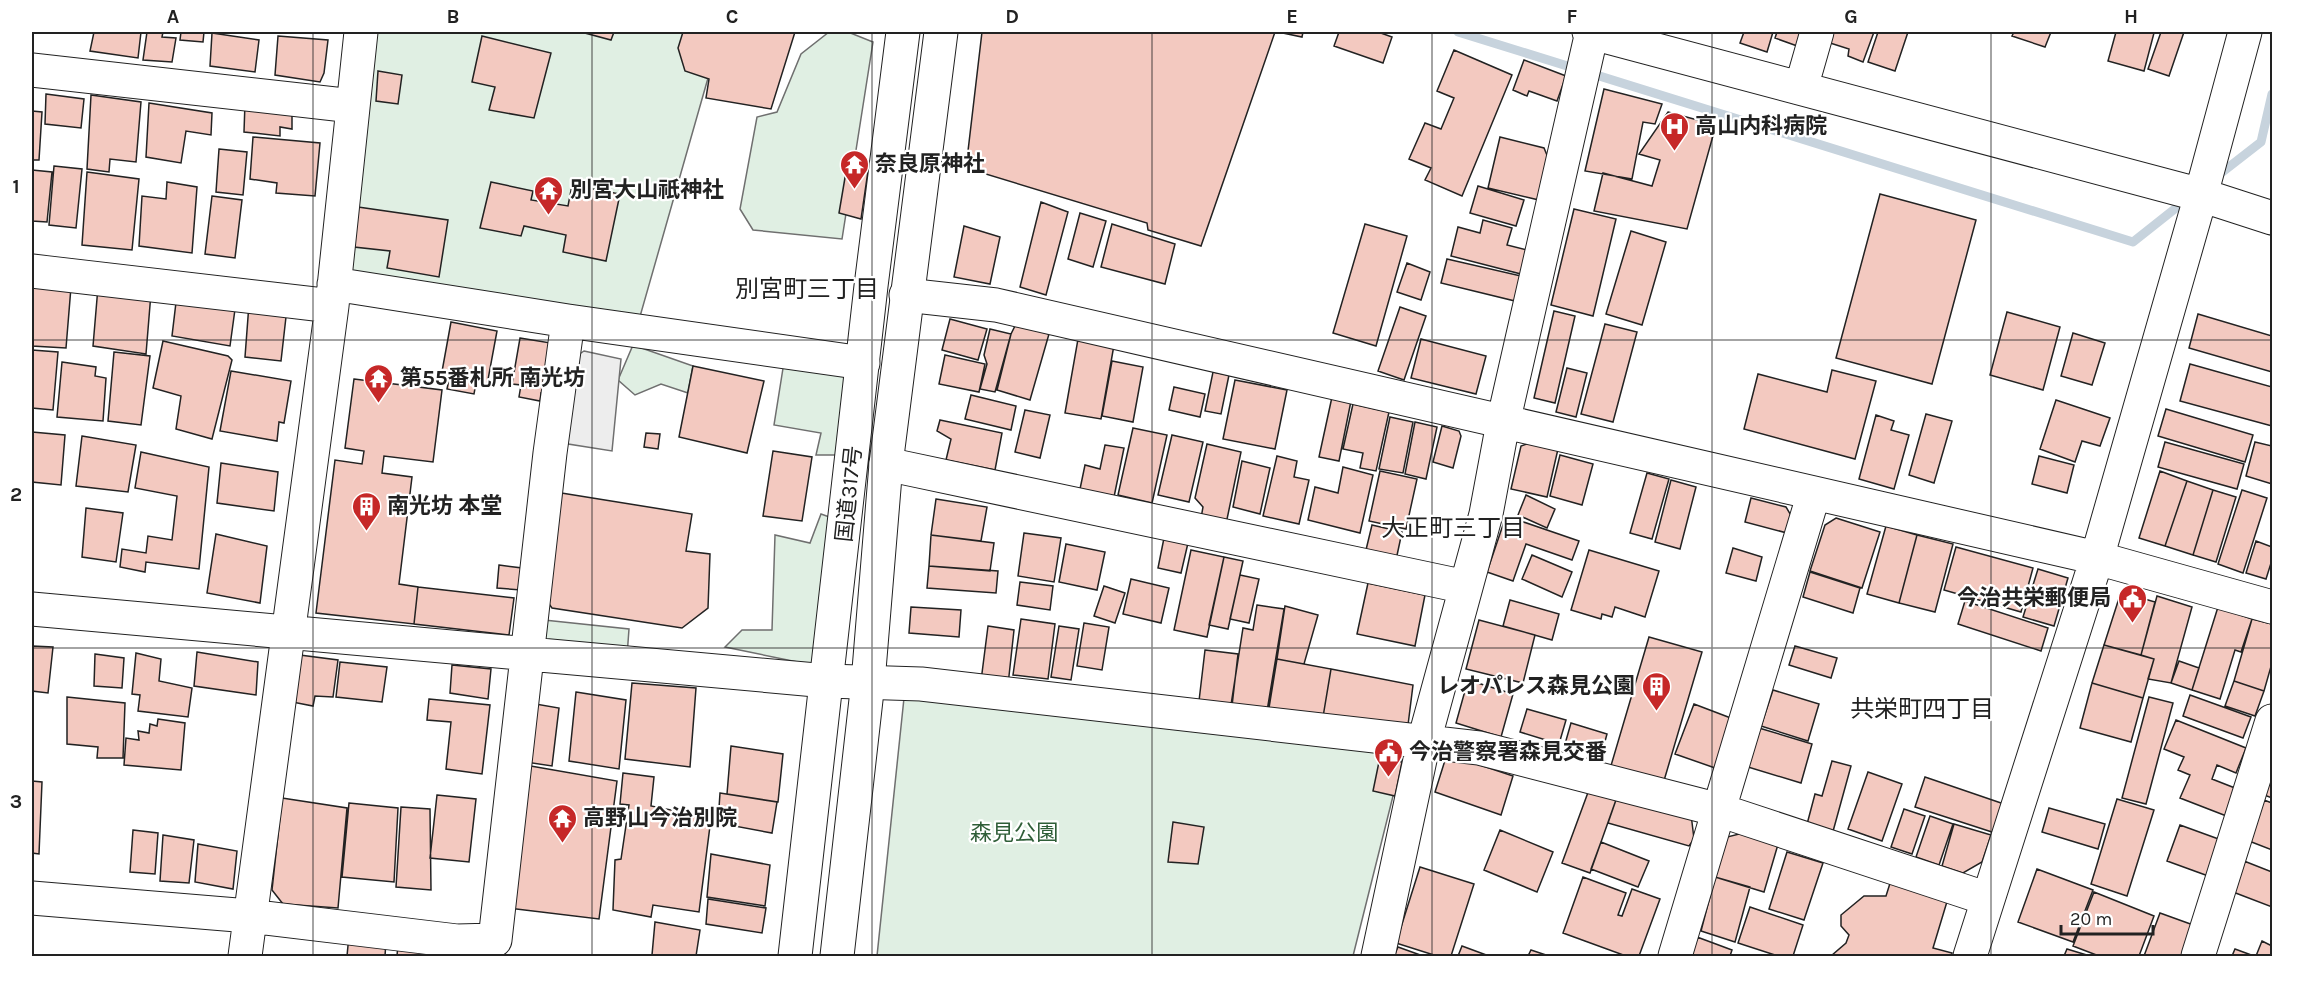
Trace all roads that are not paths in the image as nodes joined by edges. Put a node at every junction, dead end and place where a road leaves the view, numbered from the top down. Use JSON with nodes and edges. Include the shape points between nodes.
{"nodes":[{"id":1,"x":361,"y":32,"type":"edge"},
{"id":2,"x":903,"y":32,"type":"edge"},
{"id":3,"x":941,"y":32,"type":"edge"},
{"id":4,"x":1591,"y":32,"type":"edge"},
{"id":5,"x":1817,"y":32,"type":"edge"},
{"id":6,"x":2245,"y":32,"type":"edge"},
{"id":7,"x":32,"y":70,"type":"edge"},
{"id":8,"x":1801,"y":88,"type":"junction"},
{"id":9,"x":353,"y":106,"type":"junction"},
{"id":10,"x":2201,"y":195,"type":"junction"},
{"id":11,"x":2272,"y":218,"type":"edge"},
{"id":12,"x":32,"y":271,"type":"edge"},
{"id":13,"x":333,"y":295,"type":"junction"},
{"id":14,"x":906,"y":295,"type":"junction"},
{"id":15,"x":568,"y":321,"type":"junction"},
{"id":16,"x":863,"y":363,"type":"junction"},
{"id":17,"x":1503,"y":423,"type":"junction"},
{"id":18,"x":886,"y":464,"type":"junction"},
{"id":19,"x":1814,"y":493,"type":"junction"},
{"id":20,"x":2097,"y":558,"type":"junction"},
{"id":21,"x":1466,"y":588,"type":"junction"},
{"id":22,"x":2272,"y":607,"type":"edge"},
{"id":23,"x":32,"y":609,"type":"edge"},
{"id":24,"x":287,"y":631,"type":"junction"},
{"id":25,"x":529,"y":652,"type":"junction"},
{"id":26,"x":827,"y":681,"type":"junction"},
{"id":27,"x":868,"y":682,"type":"junction"},
{"id":28,"x":2272,"y":721,"type":"edge"},
{"id":29,"x":1424,"y":741,"type":"junction"},
{"id":30,"x":1719,"y":810,"type":"junction"},
{"id":31,"x":32,"y":898,"type":"edge"},
{"id":32,"x":1988,"y":899,"type":"junction"},
{"id":33,"x":249,"y":916,"type":"junction"},
{"id":34,"x":245,"y":957,"type":"edge"},
{"id":35,"x":795,"y":957,"type":"edge"},
{"id":36,"x":837,"y":957,"type":"edge"},
{"id":37,"x":1378,"y":957,"type":"edge"},
{"id":38,"x":1675,"y":957,"type":"edge"},
{"id":39,"x":1970,"y":957,"type":"edge"},
{"id":40,"x":2198,"y":957,"type":"edge"}],
"edges":[{"from":1,"to":9,"type":"main road"},
{"from":2,"to":16,"type":"main road","name":"国道317号"},
{"from":3,"to":14,"type":"main road","name":"国道317号"},
{"from":4,"to":8,"type":"main road"},
{"from":4,"to":17,"type":"main road"},
{"from":5,"to":8,"type":"main road"},
{"from":6,"to":10,"type":"main road"},
{"from":7,"to":9,"type":"main road"},
{"from":8,"to":10,"type":"main road"},
{"from":9,"to":13,"type":"main road"},
{"from":10,"to":11,"type":"main road"},
{"from":10,"to":20,"type":"main road"},
{"from":12,"to":13,"type":"main road"},
{"from":13,"to":15,"type":"main road"},
{"from":13,"to":24,"type":"main road"},
{"from":14,"to":17,"type":"main road","via":[[996,304]]},
{"from":14,"to":18,"type":"main road","name":"国道317号"},
{"from":15,"to":16,"type":"main road"},
{"from":15,"to":25,"type":"main road"},
{"from":16,"to":26,"type":"main road","name":"国道317号"},
{"from":17,"to":19,"type":"main road"},
{"from":17,"to":21,"type":"main road","via":[[1486,514]]},
{"from":18,"to":21,"type":"main road"},
{"from":18,"to":27,"type":"main road","name":"国道317号"},
{"from":19,"to":20,"type":"main road"},
{"from":19,"to":30,"type":"main road"},
{"from":20,"to":22,"type":"main road"},
{"from":20,"to":32,"type":"main road"},
{"from":21,"to":29,"type":"main road"},
{"from":23,"to":24,"type":"main road"},
{"from":24,"to":25,"type":"main road"},
{"from":24,"to":33,"type":"main road"},
{"from":25,"to":26,"type":"main road"},
{"from":25,"to":33,"type":"main road","via":[[495,940],[457,941]]},
{"from":26,"to":27,"type":"main road"},
{"from":26,"to":35,"type":"main road","name":"国道317号"},
{"from":27,"to":29,"type":"main road","via":[[921,684]]},
{"from":27,"to":36,"type":"main road","name":"国道317号"},
{"from":28,"to":40,"type":"main road"},
{"from":29,"to":30,"type":"main road","via":[[1479,748]]},
{"from":29,"to":37,"type":"main road"},
{"from":30,"to":32,"type":"main road"},
{"from":30,"to":38,"type":"main road"},
{"from":31,"to":33,"type":"main road"},
{"from":32,"to":39,"type":"main road"},
{"from":33,"to":34,"type":"main road"}]}
